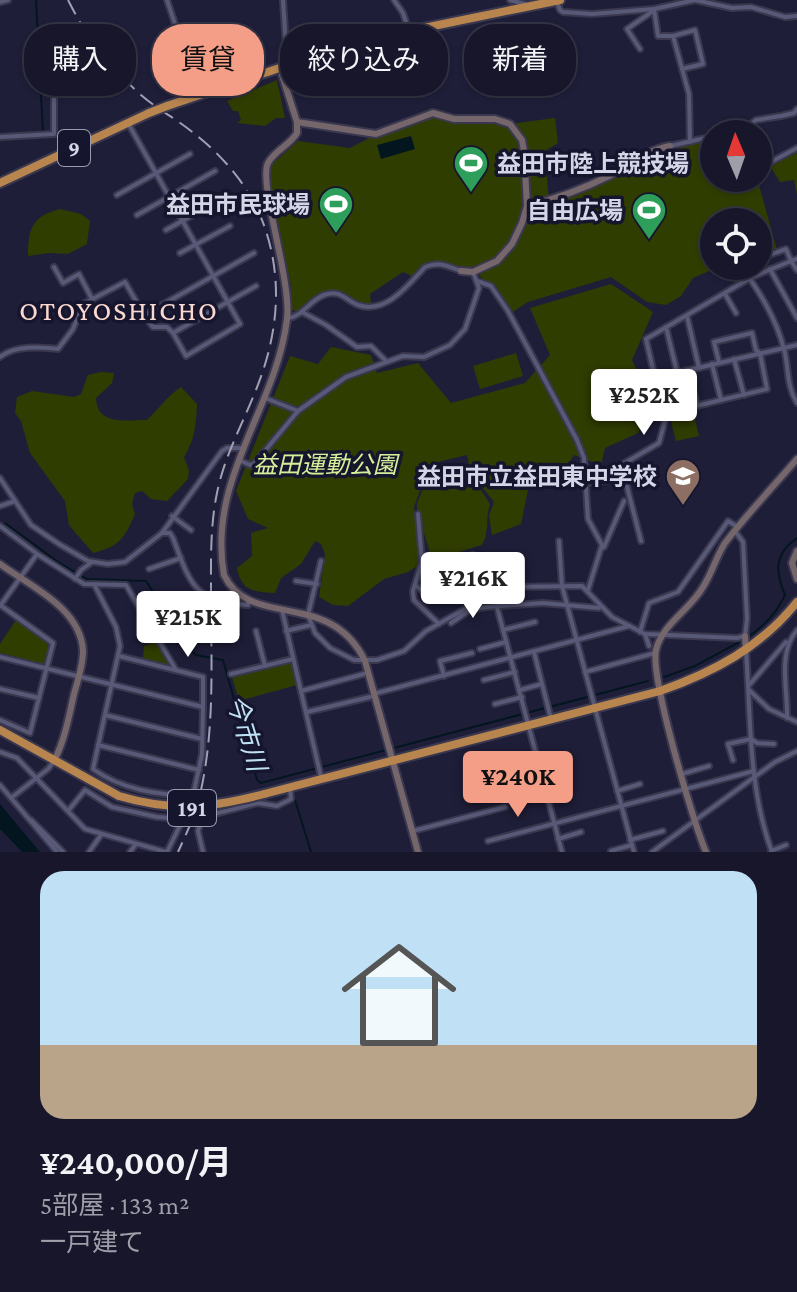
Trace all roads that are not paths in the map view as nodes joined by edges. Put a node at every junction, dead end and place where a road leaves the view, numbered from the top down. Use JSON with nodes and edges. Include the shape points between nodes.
{"nodes":[{"id":1,"x":8,"y":0,"type":"edge"},
{"id":2,"x":167,"y":0,"type":"edge"},
{"id":3,"x":283,"y":0,"type":"edge"},
{"id":4,"x":394,"y":0,"type":"edge"},
{"id":5,"x":510,"y":0,"type":"edge"},
{"id":6,"x":559,"y":1,"type":"edge"},
{"id":7,"x":0,"y":2,"type":"edge"},
{"id":8,"x":528,"y":3,"type":"edge"},
{"id":9,"x":654,"y":9,"type":"junction"},
{"id":10,"x":797,"y":16,"type":"edge"},
{"id":11,"x":175,"y":24,"type":"edge"},
{"id":12,"x":285,"y":24,"type":"edge"},
{"id":13,"x":407,"y":24,"type":"edge"},
{"id":14,"x":439,"y":24,"type":"edge"},
{"id":15,"x":673,"y":36,"type":"junction"},
{"id":16,"x":640,"y":49,"type":"dead end"},
{"id":17,"x":280,"y":68,"type":"edge"},
{"id":18,"x":682,"y":69,"type":"junction"},
{"id":19,"x":56,"y":96,"type":"edge"},
{"id":20,"x":289,"y":96,"type":"edge"},
{"id":21,"x":797,"y":109,"type":"edge"},
{"id":22,"x":756,"y":120,"type":"edge"},
{"id":23,"x":297,"y":122,"type":"junction"},
{"id":24,"x":128,"y":123,"type":"junction"},
{"id":25,"x":0,"y":137,"type":"edge"},
{"id":26,"x":700,"y":140,"type":"edge"},
{"id":27,"x":690,"y":142,"type":"junction"},
{"id":28,"x":670,"y":146,"type":"joint"},
{"id":29,"x":797,"y":148,"type":"edge"},
{"id":30,"x":190,"y":154,"type":"dead end"},
{"id":31,"x":772,"y":161,"type":"edge"},
{"id":32,"x":215,"y":171,"type":"dead end"},
{"id":33,"x":156,"y":174,"type":"junction"},
{"id":34,"x":0,"y":183,"type":"edge"},
{"id":35,"x":117,"y":195,"type":"dead end"},
{"id":36,"x":227,"y":196,"type":"dead end"},
{"id":37,"x":170,"y":197,"type":"junction"},
{"id":38,"x":527,"y":206,"type":"junction"},
{"id":39,"x":137,"y":215,"type":"dead end"},
{"id":40,"x":183,"y":221,"type":"junction"},
{"id":41,"x":230,"y":226,"type":"dead end"},
{"id":42,"x":166,"y":230,"type":"dead end"},
{"id":43,"x":197,"y":244,"type":"junction"},
{"id":44,"x":180,"y":253,"type":"dead end"},
{"id":45,"x":254,"y":253,"type":"dead end"},
{"id":46,"x":772,"y":254,"type":"edge"},
{"id":47,"x":794,"y":260,"type":"edge"},
{"id":48,"x":54,"y":267,"type":"dead end"},
{"id":49,"x":772,"y":268,"type":"edge"},
{"id":50,"x":797,"y":270,"type":"edge"},
{"id":51,"x":461,"y":271,"type":"joint"},
{"id":52,"x":473,"y":272,"type":"junction"},
{"id":53,"x":772,"y":273,"type":"edge"},
{"id":54,"x":214,"y":275,"type":"junction"},
{"id":55,"x":748,"y":280,"type":"edge"},
{"id":56,"x":751,"y":280,"type":"edge"},
{"id":57,"x":477,"y":281,"type":"junction"},
{"id":58,"x":256,"y":286,"type":"dead end"},
{"id":59,"x":725,"y":294,"type":"junction"},
{"id":60,"x":92,"y":299,"type":"junction"},
{"id":61,"x":228,"y":302,"type":"junction"},
{"id":62,"x":301,"y":312,"type":"junction"},
{"id":63,"x":736,"y":313,"type":"dead end"},
{"id":64,"x":144,"y":315,"type":"junction"},
{"id":65,"x":687,"y":316,"type":"junction"},
{"id":66,"x":288,"y":318,"type":"junction"},
{"id":67,"x":797,"y":318,"type":"edge"},
{"id":68,"x":666,"y":327,"type":"junction"},
{"id":69,"x":173,"y":333,"type":"junction"},
{"id":70,"x":797,"y":345,"type":"edge"},
{"id":71,"x":784,"y":348,"type":"junction"},
{"id":72,"x":760,"y":353,"type":"junction"},
{"id":73,"x":0,"y":357,"type":"edge"},
{"id":74,"x":734,"y":359,"type":"junction"},
{"id":75,"x":386,"y":361,"type":"junction"},
{"id":76,"x":719,"y":363,"type":"junction"},
{"id":77,"x":712,"y":364,"type":"junction"},
{"id":78,"x":699,"y":368,"type":"junction"},
{"id":79,"x":688,"y":370,"type":"junction"},
{"id":80,"x":677,"y":372,"type":"junction"},
{"id":81,"x":744,"y":395,"type":"junction"},
{"id":82,"x":263,"y":397,"type":"junction"},
{"id":83,"x":721,"y":400,"type":"junction"},
{"id":84,"x":797,"y":403,"type":"edge"},
{"id":85,"x":697,"y":405,"type":"junction"},
{"id":86,"x":298,"y":411,"type":"junction"},
{"id":87,"x":243,"y":448,"type":"junction"},
{"id":88,"x":797,"y":459,"type":"edge"},
{"id":89,"x":238,"y":460,"type":"junction"},
{"id":90,"x":0,"y":478,"type":"edge"},
{"id":91,"x":625,"y":479,"type":"junction"},
{"id":92,"x":585,"y":483,"type":"junction"},
{"id":93,"x":15,"y":501,"type":"junction"},
{"id":94,"x":624,"y":501,"type":"dead end"},
{"id":95,"x":0,"y":506,"type":"edge"},
{"id":96,"x":418,"y":514,"type":"dead end"},
{"id":97,"x":172,"y":516,"type":"junction"},
{"id":98,"x":0,"y":526,"type":"edge"},
{"id":99,"x":191,"y":530,"type":"dead end"},
{"id":100,"x":736,"y":530,"type":"junction"},
{"id":101,"x":162,"y":533,"type":"junction"},
{"id":102,"x":559,"y":541,"type":"dead end"},
{"id":103,"x":641,"y":541,"type":"dead end"},
{"id":104,"x":601,"y":549,"type":"junction"},
{"id":105,"x":797,"y":551,"type":"edge"},
{"id":106,"x":37,"y":554,"type":"junction"},
{"id":107,"x":181,"y":558,"type":"junction"},
{"id":108,"x":321,"y":561,"type":"dead end"},
{"id":109,"x":92,"y":562,"type":"junction"},
{"id":110,"x":0,"y":564,"type":"edge"},
{"id":111,"x":483,"y":566,"type":"dead end"},
{"id":112,"x":149,"y":569,"type":"dead end"},
{"id":113,"x":421,"y":571,"type":"junction"},
{"id":114,"x":461,"y":572,"type":"dead end"},
{"id":115,"x":20,"y":578,"type":"junction"},
{"id":116,"x":76,"y":578,"type":"junction"},
{"id":117,"x":797,"y":579,"type":"edge"},
{"id":118,"x":296,"y":581,"type":"dead end"},
{"id":119,"x":317,"y":584,"type":"junction"},
{"id":120,"x":415,"y":585,"type":"junction"},
{"id":121,"x":95,"y":586,"type":"junction"},
{"id":122,"x":562,"y":586,"type":"junction"},
{"id":123,"x":588,"y":590,"type":"junction"},
{"id":124,"x":493,"y":592,"type":"junction"},
{"id":125,"x":248,"y":602,"type":"junction"},
{"id":126,"x":797,"y":602,"type":"edge"},
{"id":127,"x":0,"y":605,"type":"edge"},
{"id":128,"x":567,"y":605,"type":"junction"},
{"id":129,"x":497,"y":607,"type":"junction"},
{"id":130,"x":602,"y":608,"type":"junction"},
{"id":131,"x":282,"y":609,"type":"junction"},
{"id":132,"x":308,"y":615,"type":"junction"},
{"id":133,"x":535,"y":622,"type":"dead end"},
{"id":134,"x":451,"y":623,"type":"dead end"},
{"id":135,"x":439,"y":624,"type":"junction"},
{"id":136,"x":312,"y":625,"type":"junction"},
{"id":137,"x":629,"y":626,"type":"junction"},
{"id":138,"x":503,"y":630,"type":"junction"},
{"id":139,"x":797,"y":630,"type":"edge"},
{"id":140,"x":256,"y":631,"type":"dead end"},
{"id":141,"x":286,"y":631,"type":"junction"},
{"id":142,"x":643,"y":633,"type":"junction"},
{"id":143,"x":662,"y":634,"type":"junction"},
{"id":144,"x":745,"y":636,"type":"junction"},
{"id":145,"x":788,"y":640,"type":"junction"},
{"id":146,"x":577,"y":641,"type":"junction"},
{"id":147,"x":506,"y":642,"type":"junction"},
{"id":148,"x":649,"y":646,"type":"dead end"},
{"id":149,"x":480,"y":649,"type":"dead end"},
{"id":150,"x":746,"y":651,"type":"junction"},
{"id":151,"x":534,"y":652,"type":"junction"},
{"id":152,"x":472,"y":653,"type":"dead end"},
{"id":153,"x":655,"y":653,"type":"junction"},
{"id":154,"x":119,"y":656,"type":"junction"},
{"id":155,"x":0,"y":657,"type":"edge"},
{"id":156,"x":510,"y":658,"type":"junction"},
{"id":157,"x":293,"y":659,"type":"junction"},
{"id":158,"x":365,"y":661,"type":"junction"},
{"id":159,"x":265,"y":666,"type":"junction"},
{"id":160,"x":47,"y":669,"type":"junction"},
{"id":161,"x":176,"y":670,"type":"junction"},
{"id":162,"x":515,"y":672,"type":"junction"},
{"id":163,"x":585,"y":672,"type":"junction"},
{"id":164,"x":231,"y":674,"type":"dead end"},
{"id":165,"x":364,"y":674,"type":"dead end"},
{"id":166,"x":79,"y":676,"type":"junction"},
{"id":167,"x":444,"y":676,"type":"junction"},
{"id":168,"x":484,"y":680,"type":"dead end"},
{"id":169,"x":112,"y":684,"type":"junction"},
{"id":170,"x":542,"y":684,"type":"junction"},
{"id":171,"x":749,"y":688,"type":"junction"},
{"id":172,"x":0,"y":689,"type":"edge"},
{"id":173,"x":520,"y":690,"type":"junction"},
{"id":174,"x":301,"y":691,"type":"junction"},
{"id":175,"x":660,"y":691,"type":"junction"},
{"id":176,"x":372,"y":695,"type":"junction"},
{"id":177,"x":522,"y":697,"type":"junction"},
{"id":178,"x":39,"y":698,"type":"junction"},
{"id":179,"x":495,"y":704,"type":"dead end"},
{"id":180,"x":203,"y":707,"type":"junction"},
{"id":181,"x":595,"y":707,"type":"junction"},
{"id":182,"x":307,"y":712,"type":"junction"},
{"id":183,"x":105,"y":715,"type":"junction"},
{"id":184,"x":787,"y":718,"type":"junction"},
{"id":185,"x":551,"y":719,"type":"junction"},
{"id":186,"x":0,"y":720,"type":"edge"},
{"id":187,"x":797,"y":722,"type":"edge"},
{"id":188,"x":528,"y":725,"type":"junction"},
{"id":189,"x":0,"y":730,"type":"edge"},
{"id":190,"x":202,"y":739,"type":"junction"},
{"id":191,"x":751,"y":739,"type":"junction"},
{"id":192,"x":774,"y":744,"type":"dead end"},
{"id":193,"x":98,"y":745,"type":"junction"},
{"id":194,"x":797,"y":751,"type":"edge"},
{"id":195,"x":0,"y":752,"type":"edge"},
{"id":196,"x":55,"y":759,"type":"junction"},
{"id":197,"x":393,"y":759,"type":"junction"},
{"id":198,"x":733,"y":760,"type":"dead end"},
{"id":199,"x":709,"y":766,"type":"dead end"},
{"id":200,"x":199,"y":770,"type":"junction"},
{"id":201,"x":754,"y":771,"type":"junction"},
{"id":202,"x":682,"y":774,"type":"junction"},
{"id":203,"x":37,"y":777,"type":"junction"},
{"id":204,"x":754,"y":777,"type":"junction"},
{"id":205,"x":322,"y":779,"type":"junction"},
{"id":206,"x":640,"y":784,"type":"dead end"},
{"id":207,"x":0,"y":785,"type":"edge"},
{"id":208,"x":290,"y":787,"type":"junction"},
{"id":209,"x":686,"y":789,"type":"junction"},
{"id":210,"x":617,"y":791,"type":"junction"},
{"id":211,"x":11,"y":798,"type":"junction"},
{"id":212,"x":621,"y":806,"type":"junction"},
{"id":213,"x":505,"y":807,"type":"dead end"},
{"id":214,"x":68,"y":811,"type":"junction"},
{"id":215,"x":29,"y":820,"type":"junction"},
{"id":216,"x":694,"y":822,"type":"junction"},
{"id":217,"x":554,"y":824,"type":"junction"},
{"id":218,"x":413,"y":831,"type":"junction"},
{"id":219,"x":663,"y":831,"type":"dead end"},
{"id":220,"x":581,"y":832,"type":"dead end"},
{"id":221,"x":101,"y":835,"type":"junction"},
{"id":222,"x":558,"y":839,"type":"junction"},
{"id":223,"x":488,"y":841,"type":"dead end"},
{"id":224,"x":631,"y":843,"type":"junction"},
{"id":225,"x":136,"y":844,"type":"junction"},
{"id":226,"x":786,"y":845,"type":"dead end"},
{"id":227,"x":611,"y":851,"type":"edge"},
{"id":228,"x":57,"y":852,"type":"edge"},
{"id":229,"x":63,"y":852,"type":"edge"},
{"id":230,"x":89,"y":852,"type":"edge"},
{"id":231,"x":130,"y":852,"type":"edge"},
{"id":232,"x":166,"y":852,"type":"edge"},
{"id":233,"x":203,"y":852,"type":"edge"},
{"id":234,"x":418,"y":852,"type":"edge"},
{"id":235,"x":562,"y":852,"type":"edge"},
{"id":236,"x":634,"y":852,"type":"edge"},
{"id":237,"x":652,"y":852,"type":"edge"},
{"id":238,"x":707,"y":852,"type":"edge"},
{"id":239,"x":772,"y":852,"type":"edge"}],
"edges":[{"from":1,"to":7,"type":"street"},
{"from":2,"to":11,"type":"street"},
{"from":3,"to":12,"type":"street"},
{"from":4,"to":13,"type":"street"},
{"from":5,"to":8,"type":"street"},
{"from":6,"to":8,"type":"highway","number":"9"},
{"from":6,"to":9,"type":"street","via":[[563,12]]},
{"from":8,"to":14,"type":"highway","number":"9"},
{"from":9,"to":10,"type":"street","via":[[695,0]]},
{"from":9,"to":15,"type":"street","via":[[658,36]]},
{"from":9,"to":16,"type":"street","via":[[627,29]]},
{"from":15,"to":18,"type":"street"},
{"from":15,"to":18,"type":"street","via":[[695,30],[703,64]]},
{"from":17,"to":24,"type":"highway","number":"9","bridge":true},
{"from":18,"to":27,"type":"street","via":[[689,94]]},
{"from":19,"to":25,"type":"street","via":[[54,134]]},
{"from":20,"to":23,"type":"street"},
{"from":21,"to":22,"type":"street"},
{"from":23,"to":38,"type":"street","via":[[376,134],[433,113],[503,121],[522,140]]},
{"from":23,"to":66,"type":"street","via":[[297,133],[271,159],[265,179],[287,280]]},
{"from":24,"to":33,"type":"street"},
{"from":24,"to":34,"type":"highway","number":"9"},
{"from":26,"to":27,"type":"street"},
{"from":27,"to":28,"type":"street"},
{"from":28,"to":38,"type":"street","via":[[653,149],[585,187]]},
{"from":29,"to":31,"type":"street"},
{"from":30,"to":33,"type":"street"},
{"from":32,"to":37,"type":"street"},
{"from":33,"to":35,"type":"street"},
{"from":33,"to":37,"type":"street"},
{"from":36,"to":40,"type":"street"},
{"from":37,"to":39,"type":"street"},
{"from":37,"to":40,"type":"street"},
{"from":38,"to":52,"type":"street","via":[[504,254]]},
{"from":40,"to":42,"type":"street"},
{"from":40,"to":43,"type":"street"},
{"from":41,"to":43,"type":"street"},
{"from":43,"to":44,"type":"street"},
{"from":43,"to":54,"type":"street"},
{"from":45,"to":54,"type":"street"},
{"from":46,"to":47,"type":"street","via":[[786,249]]},
{"from":47,"to":49,"type":"street"},
{"from":47,"to":50,"type":"street"},
{"from":48,"to":60,"type":"street","via":[[63,283],[79,274]]},
{"from":51,"to":52,"type":"street"},
{"from":51,"to":62,"type":"street","via":[[433,264],[388,302],[356,305],[334,293]]},
{"from":52,"to":57,"type":"street"},
{"from":53,"to":67,"type":"street"},
{"from":54,"to":61,"type":"street"},
{"from":54,"to":64,"type":"street"},
{"from":55,"to":59,"type":"street"},
{"from":56,"to":71,"type":"street","via":[[771,312]]},
{"from":57,"to":75,"type":"street","via":[[465,329],[450,345],[424,357]]},
{"from":57,"to":92,"type":"street","via":[[496,293],[563,413],[584,458]]},
{"from":58,"to":61,"type":"street"},
{"from":59,"to":63,"type":"street"},
{"from":59,"to":65,"type":"street"},
{"from":60,"to":64,"type":"street","via":[[125,282]]},
{"from":60,"to":73,"type":"street","via":[[83,304],[58,349],[39,347]]},
{"from":61,"to":69,"type":"street"},
{"from":61,"to":69,"type":"street","via":[[240,324],[186,356]]},
{"from":62,"to":66,"type":"street"},
{"from":62,"to":75,"type":"street","via":[[357,347],[371,346]]},
{"from":64,"to":69,"type":"street","via":[[153,327],[167,327]]},
{"from":65,"to":68,"type":"street"},
{"from":65,"to":78,"type":"street"},
{"from":66,"to":82,"type":"street"},
{"from":68,"to":80,"type":"street"},
{"from":68,"to":80,"type":"street","via":[[646,339],[655,378]]},
{"from":70,"to":71,"type":"street"},
{"from":71,"to":72,"type":"street"},
{"from":71,"to":84,"type":"street","via":[[788,387]]},
{"from":72,"to":74,"type":"street"},
{"from":72,"to":76,"type":"street","via":[[752,333],[714,342]]},
{"from":72,"to":81,"type":"street","via":[[767,389]]},
{"from":74,"to":76,"type":"street"},
{"from":74,"to":81,"type":"street"},
{"from":75,"to":86,"type":"street","via":[[337,381]]},
{"from":76,"to":77,"type":"street"},
{"from":77,"to":78,"type":"street"},
{"from":77,"to":83,"type":"street"},
{"from":78,"to":79,"type":"street"},
{"from":79,"to":80,"type":"street"},
{"from":79,"to":85,"type":"street"},
{"from":81,"to":83,"type":"street"},
{"from":82,"to":86,"type":"street"},
{"from":82,"to":87,"type":"street"},
{"from":83,"to":85,"type":"street"},
{"from":85,"to":91,"type":"street","via":[[666,417],[659,443],[623,464]]},
{"from":86,"to":89,"type":"street","via":[[254,464]]},
{"from":87,"to":89,"type":"street"},
{"from":87,"to":97,"type":"street","via":[[222,451]]},
{"from":88,"to":100,"type":"street"},
{"from":89,"to":125,"type":"street","via":[[222,517],[221,552],[227,583]]},
{"from":90,"to":93,"type":"street"},
{"from":91,"to":92,"type":"street"},
{"from":91,"to":103,"type":"street"},
{"from":92,"to":104,"type":"street","via":[[588,519]]},
{"from":93,"to":95,"type":"street"},
{"from":93,"to":109,"type":"street","via":[[31,525]]},
{"from":94,"to":104,"type":"street"},
{"from":96,"to":113,"type":"street"},
{"from":97,"to":99,"type":"street"},
{"from":97,"to":101,"type":"street"},
{"from":98,"to":106,"type":"street"},
{"from":100,"to":142,"type":"street","via":[[728,521],[678,592],[649,603]]},
{"from":100,"to":143,"type":"street","via":[[703,587]]},
{"from":100,"to":144,"type":"street","via":[[743,542]]},
{"from":101,"to":107,"type":"street","via":[[170,533]]},
{"from":101,"to":109,"type":"street","via":[[125,562]]},
{"from":102,"to":122,"type":"street"},
{"from":104,"to":123,"type":"street"},
{"from":105,"to":117,"type":"street","via":[[792,563]]},
{"from":106,"to":115,"type":"street"},
{"from":106,"to":116,"type":"street"},
{"from":107,"to":112,"type":"street"},
{"from":107,"to":125,"type":"street","via":[[191,583],[203,594],[236,604]]},
{"from":108,"to":119,"type":"street"},
{"from":109,"to":116,"type":"street"},
{"from":110,"to":115,"type":"street"},
{"from":111,"to":113,"type":"street","via":[[473,555]]},
{"from":113,"to":120,"type":"street"},
{"from":114,"to":120,"type":"street","via":[[430,597]]},
{"from":115,"to":127,"type":"street"},
{"from":115,"to":166,"type":"street","via":[[64,610],[76,627],[83,651]]},
{"from":116,"to":121,"type":"street"},
{"from":118,"to":119,"type":"street"},
{"from":119,"to":132,"type":"street"},
{"from":120,"to":135,"type":"street","via":[[414,600]]},
{"from":121,"to":154,"type":"street","via":[[116,627]]},
{"from":121,"to":161,"type":"street","via":[[126,585]]},
{"from":122,"to":123,"type":"street"},
{"from":122,"to":124,"type":"street","via":[[504,587]]},
{"from":122,"to":128,"type":"street"},
{"from":123,"to":130,"type":"street"},
{"from":124,"to":129,"type":"street"},
{"from":124,"to":135,"type":"street"},
{"from":125,"to":131,"type":"street"},
{"from":126,"to":150,"type":"highway","number":"191"},
{"from":127,"to":160,"type":"street","via":[[53,643]]},
{"from":128,"to":129,"type":"street"},
{"from":128,"to":130,"type":"street"},
{"from":128,"to":146,"type":"street"},
{"from":129,"to":134,"type":"street","via":[[470,610]]},
{"from":129,"to":138,"type":"street"},
{"from":130,"to":137,"type":"street"},
{"from":131,"to":132,"type":"street"},
{"from":131,"to":141,"type":"street"},
{"from":132,"to":136,"type":"street"},
{"from":132,"to":158,"type":"street","via":[[335,625]]},
{"from":133,"to":138,"type":"street"},
{"from":135,"to":158,"type":"street","via":[[404,651]]},
{"from":136,"to":141,"type":"street"},
{"from":136,"to":158,"type":"street","via":[[330,648]]},
{"from":137,"to":142,"type":"street"},
{"from":137,"to":146,"type":"street"},
{"from":138,"to":147,"type":"street"},
{"from":139,"to":145,"type":"street"},
{"from":140,"to":159,"type":"street"},
{"from":141,"to":157,"type":"street"},
{"from":142,"to":143,"type":"street"},
{"from":142,"to":148,"type":"street"},
{"from":143,"to":144,"type":"street"},
{"from":143,"to":153,"type":"street"},
{"from":144,"to":150,"type":"street"},
{"from":145,"to":171,"type":"street"},
{"from":145,"to":184,"type":"street"},
{"from":146,"to":151,"type":"street"},
{"from":146,"to":163,"type":"street"},
{"from":147,"to":149,"type":"street"},
{"from":147,"to":156,"type":"street"},
{"from":150,"to":171,"type":"street"},
{"from":150,"to":175,"type":"highway","number":"191"},
{"from":151,"to":156,"type":"street"},
{"from":151,"to":170,"type":"street"},
{"from":152,"to":167,"type":"street","via":[[440,661]]},
{"from":153,"to":163,"type":"street"},
{"from":153,"to":175,"type":"street"},
{"from":154,"to":161,"type":"street"},
{"from":154,"to":169,"type":"street"},
{"from":155,"to":160,"type":"street"},
{"from":156,"to":162,"type":"street"},
{"from":156,"to":167,"type":"street"},
{"from":157,"to":159,"type":"street"},
{"from":157,"to":174,"type":"street"},
{"from":158,"to":176,"type":"street"},
{"from":159,"to":164,"type":"street"},
{"from":160,"to":166,"type":"street"},
{"from":160,"to":178,"type":"street"},
{"from":161,"to":180,"type":"street","via":[[203,677]]},
{"from":162,"to":168,"type":"street"},
{"from":162,"to":173,"type":"street"},
{"from":163,"to":181,"type":"street"},
{"from":165,"to":174,"type":"street"},
{"from":166,"to":169,"type":"street"},
{"from":166,"to":196,"type":"street"},
{"from":167,"to":176,"type":"street"},
{"from":169,"to":180,"type":"street"},
{"from":169,"to":183,"type":"street"},
{"from":170,"to":173,"type":"street"},
{"from":170,"to":185,"type":"street"},
{"from":171,"to":184,"type":"street","via":[[769,709]]},
{"from":171,"to":191,"type":"street"},
{"from":172,"to":178,"type":"street"},
{"from":173,"to":177,"type":"street"},
{"from":174,"to":182,"type":"street"},
{"from":175,"to":181,"type":"highway","number":"191"},
{"from":175,"to":202,"type":"street"},
{"from":176,"to":182,"type":"street"},
{"from":176,"to":197,"type":"street"},
{"from":177,"to":179,"type":"street"},
{"from":177,"to":188,"type":"street"},
{"from":178,"to":186,"type":"street","via":[[30,733]]},
{"from":180,"to":190,"type":"street"},
{"from":181,"to":185,"type":"highway","number":"191"},
{"from":181,"to":210,"type":"street"},
{"from":182,"to":205,"type":"street"},
{"from":183,"to":190,"type":"street"},
{"from":183,"to":193,"type":"street"},
{"from":184,"to":187,"type":"street"},
{"from":185,"to":188,"type":"highway","number":"191"},
{"from":188,"to":197,"type":"highway","number":"191"},
{"from":188,"to":217,"type":"street"},
{"from":189,"to":196,"type":"highway","number":"191"},
{"from":190,"to":200,"type":"street"},
{"from":191,"to":192,"type":"street"},
{"from":191,"to":198,"type":"street","via":[[728,744]]},
{"from":191,"to":201,"type":"street"},
{"from":193,"to":200,"type":"street"},
{"from":193,"to":200,"type":"street","via":[[93,769],[140,791],[193,796]]},
{"from":194,"to":204,"type":"street"},
{"from":195,"to":203,"type":"street","via":[[17,758]]},
{"from":196,"to":203,"type":"street"},
{"from":196,"to":208,"type":"highway","number":"191","bridge":true,"via":[[119,796],[145,804],[210,806]]},
{"from":197,"to":205,"type":"highway","number":"191"},
{"from":197,"to":218,"type":"street"},
{"from":199,"to":202,"type":"street"},
{"from":201,"to":204,"type":"street"},
{"from":201,"to":209,"type":"street"},
{"from":202,"to":209,"type":"street"},
{"from":203,"to":211,"type":"street"},
{"from":203,"to":214,"type":"street"},
{"from":204,"to":216,"type":"street"},
{"from":204,"to":239,"type":"street"},
{"from":205,"to":208,"type":"highway","number":"191"},
{"from":206,"to":210,"type":"street"},
{"from":207,"to":211,"type":"street"},
{"from":208,"to":233,"type":"street","via":[[291,799],[277,806],[258,803],[202,817],[198,831]]},
{"from":209,"to":212,"type":"street"},
{"from":209,"to":216,"type":"street"},
{"from":210,"to":212,"type":"street"},
{"from":211,"to":215,"type":"street"},
{"from":212,"to":217,"type":"street"},
{"from":212,"to":224,"type":"street"},
{"from":213,"to":218,"type":"street"},
{"from":214,"to":221,"type":"street","via":[[85,829]]},
{"from":214,"to":232,"type":"street","via":[[85,790],[112,807],[183,819]]},
{"from":215,"to":228,"type":"street"},
{"from":215,"to":229,"type":"street"},
{"from":216,"to":237,"type":"street"},
{"from":216,"to":238,"type":"street"},
{"from":217,"to":222,"type":"street"},
{"from":217,"to":223,"type":"street"},
{"from":218,"to":234,"type":"street"},
{"from":219,"to":224,"type":"street"},
{"from":220,"to":222,"type":"street"},
{"from":221,"to":225,"type":"street"},
{"from":221,"to":230,"type":"street"},
{"from":222,"to":235,"type":"street"},
{"from":224,"to":227,"type":"street"},
{"from":224,"to":236,"type":"street"},
{"from":225,"to":231,"type":"street"},
{"from":225,"to":232,"type":"street"},
{"from":226,"to":239,"type":"street"}]}
